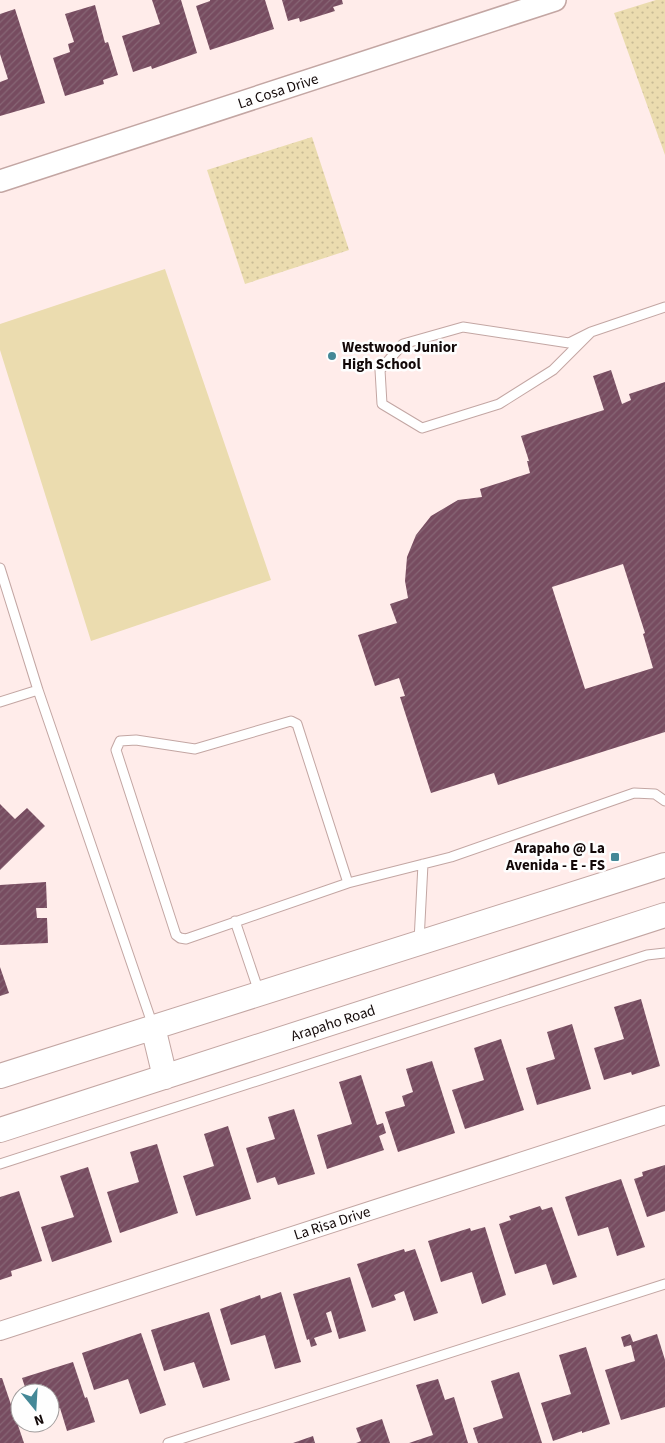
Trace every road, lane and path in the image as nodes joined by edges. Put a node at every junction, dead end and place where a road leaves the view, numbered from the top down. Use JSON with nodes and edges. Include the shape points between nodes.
{"nodes":[{"id":1,"x":555,"y":0,"type":"edge"},
{"id":2,"x":0,"y":181,"type":"edge"},
{"id":3,"x":665,"y":307,"type":"edge"},
{"id":4,"x":591,"y":332,"type":"junction"},
{"id":5,"x":0,"y":568,"type":"edge"},
{"id":6,"x":38,"y":690,"type":"junction"},
{"id":7,"x":0,"y":702,"type":"edge"},
{"id":8,"x":665,"y":801,"type":"edge"},
{"id":9,"x":422,"y":864,"type":"junction"},
{"id":10,"x":665,"y":865,"type":"edge"},
{"id":11,"x":348,"y":883,"type":"junction"},
{"id":12,"x":665,"y":915,"type":"edge"},
{"id":13,"x":235,"y":922,"type":"junction"},
{"id":14,"x":419,"y":942,"type":"junction"},
{"id":15,"x":665,"y":953,"type":"edge"},
{"id":16,"x":260,"y":993,"type":"junction"},
{"id":17,"x":153,"y":1026,"type":"junction"},
{"id":18,"x":0,"y":1076,"type":"edge"},
{"id":19,"x":165,"y":1077,"type":"junction"},
{"id":20,"x":665,"y":1115,"type":"edge"},
{"id":21,"x":0,"y":1130,"type":"edge"},
{"id":22,"x":0,"y":1164,"type":"edge"},
{"id":23,"x":665,"y":1284,"type":"edge"},
{"id":24,"x":0,"y":1331,"type":"edge"},
{"id":25,"x":168,"y":1443,"type":"edge"}],
"edges":[{"from":1,"to":2,"type":"street","name":"La Cosa Drive"},
{"from":3,"to":4,"type":"lane"},
{"from":4,"to":4,"type":"lane","via":[[553,370],[499,404],[422,428],[382,404],[380,370],[404,344],[463,327],[569,343]]},
{"from":5,"to":6,"type":"lane"},
{"from":6,"to":7,"type":"lane"},
{"from":6,"to":17,"type":"lane"},
{"from":8,"to":9,"type":"lane","via":[[655,794],[634,793],[451,857]]},
{"from":9,"to":11,"type":"lane"},
{"from":9,"to":14,"type":"lane"},
{"from":10,"to":14,"type":"main road"},
{"from":11,"to":13,"type":"lane"},
{"from":11,"to":13,"type":"lane","via":[[297,724],[290,721],[195,749],[136,740],[120,741],[116,750],[176,935],[186,939]]},
{"from":12,"to":19,"type":"main road","name":"Arapaho Road"},
{"from":13,"to":16,"type":"lane"},
{"from":14,"to":16,"type":"main road"},
{"from":15,"to":22,"type":"lane","via":[[647,955]]},
{"from":16,"to":17,"type":"main road"},
{"from":17,"to":18,"type":"main road"},
{"from":17,"to":19,"type":"main road"},
{"from":19,"to":21,"type":"main road","name":"Arapaho Road"},
{"from":20,"to":24,"type":"street","name":"La Risa Drive"},
{"from":23,"to":25,"type":"lane"}]}
